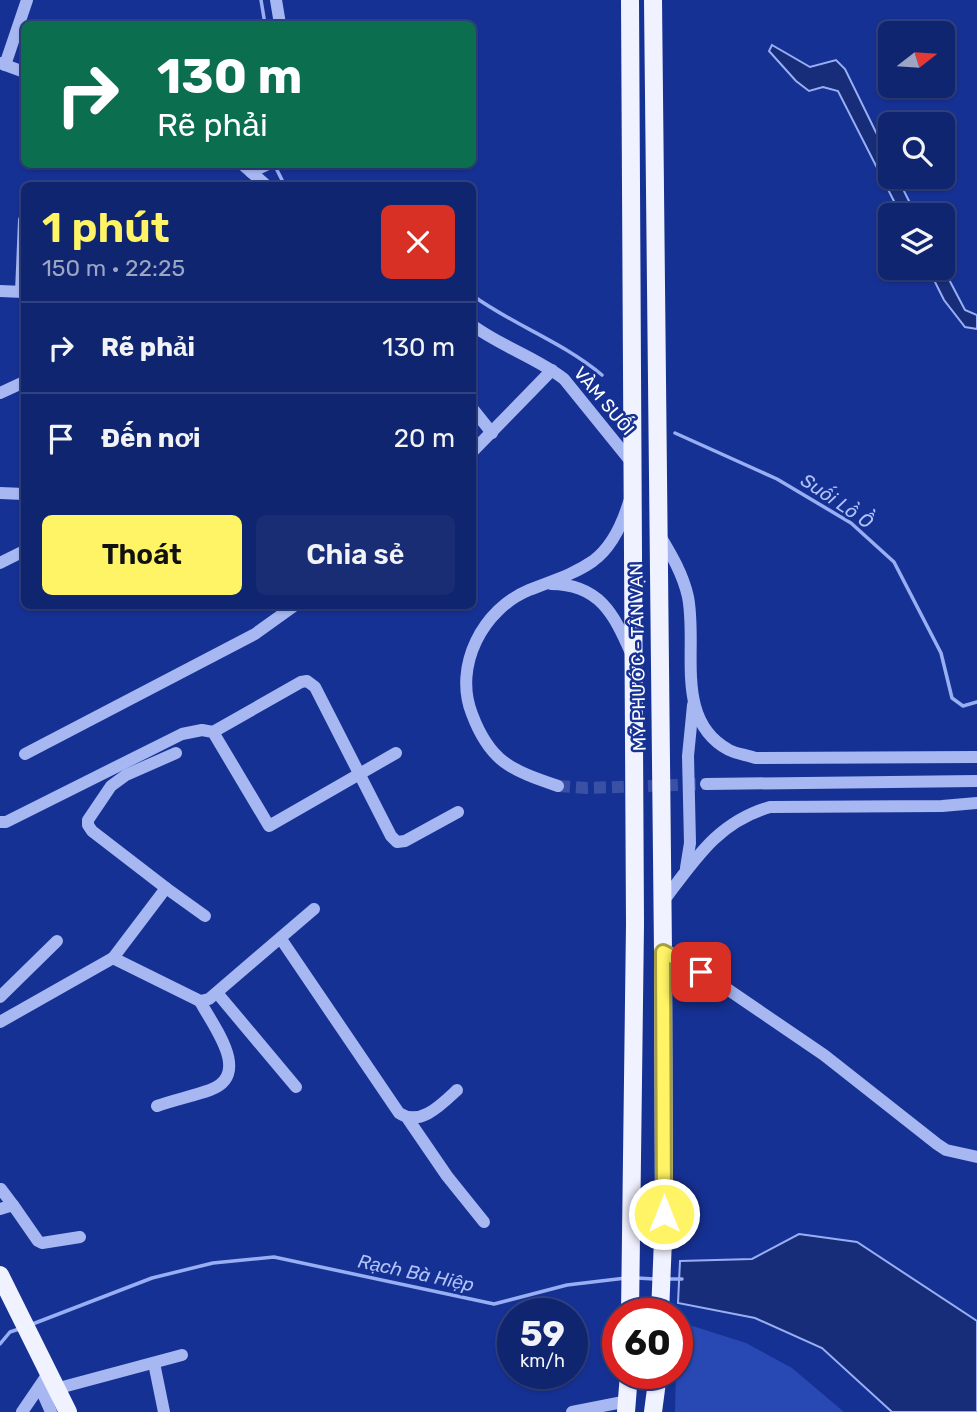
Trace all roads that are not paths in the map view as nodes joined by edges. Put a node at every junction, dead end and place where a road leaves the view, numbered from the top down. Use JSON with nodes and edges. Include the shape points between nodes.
{"nodes":[{"id":1,"x":27,"y":0,"type":"edge"},
{"id":2,"x":276,"y":0,"type":"edge"},
{"id":3,"x":630,"y":0,"type":"edge"},
{"id":4,"x":653,"y":0,"type":"edge"},
{"id":5,"x":280,"y":21,"type":"edge"},
{"id":6,"x":2,"y":64,"type":"edge"},
{"id":7,"x":21,"y":71,"type":"edge"},
{"id":8,"x":0,"y":291,"type":"edge"},
{"id":9,"x":21,"y":292,"type":"edge"},
{"id":10,"x":476,"y":328,"type":"edge"},
{"id":11,"x":552,"y":370,"type":"junction"},
{"id":12,"x":21,"y":384,"type":"edge"},
{"id":13,"x":0,"y":394,"type":"edge"},
{"id":14,"x":476,"y":413,"type":"edge"},
{"id":15,"x":492,"y":433,"type":"junction"},
{"id":16,"x":476,"y":448,"type":"edge"},
{"id":17,"x":632,"y":463,"type":"junction"},
{"id":18,"x":632,"y":490,"type":"junction"},
{"id":19,"x":0,"y":493,"type":"edge"},
{"id":20,"x":21,"y":494,"type":"edge"},
{"id":21,"x":658,"y":531,"type":"junction"},
{"id":22,"x":21,"y":552,"type":"edge"},
{"id":23,"x":0,"y":563,"type":"edge"},
{"id":24,"x":547,"y":584,"type":"junction"},
{"id":25,"x":290,"y":609,"type":"edge"},
{"id":26,"x":634,"y":658,"type":"junction"},
{"id":27,"x":693,"y":705,"type":"junction"},
{"id":28,"x":213,"y":732,"type":"junction"},
{"id":29,"x":176,"y":753,"type":"dead end"},
{"id":30,"x":397,"y":753,"type":"dead end"},
{"id":31,"x":24,"y":754,"type":"dead end"},
{"id":32,"x":977,"y":757,"type":"edge"},
{"id":33,"x":358,"y":773,"type":"junction"},
{"id":34,"x":977,"y":780,"type":"edge"},
{"id":35,"x":706,"y":784,"type":"tunnel mouth"},
{"id":36,"x":558,"y":786,"type":"tunnel mouth"},
{"id":37,"x":977,"y":803,"type":"edge"},
{"id":38,"x":458,"y":812,"type":"dead end"},
{"id":39,"x":0,"y":822,"type":"edge"},
{"id":40,"x":683,"y":875,"type":"junction"},
{"id":41,"x":166,"y":888,"type":"junction"},
{"id":42,"x":662,"y":903,"type":"junction"},
{"id":43,"x":314,"y":909,"type":"dead end"},
{"id":44,"x":205,"y":916,"type":"dead end"},
{"id":45,"x":281,"y":939,"type":"junction"},
{"id":46,"x":57,"y":941,"type":"dead end"},
{"id":47,"x":663,"y":952,"type":"junction"},
{"id":48,"x":113,"y":958,"type":"junction"},
{"id":49,"x":218,"y":994,"type":"junction"},
{"id":50,"x":0,"y":997,"type":"edge"},
{"id":51,"x":200,"y":1001,"type":"junction"},
{"id":52,"x":0,"y":1022,"type":"edge"},
{"id":53,"x":296,"y":1087,"type":"dead end"},
{"id":54,"x":457,"y":1090,"type":"dead end"},
{"id":55,"x":157,"y":1106,"type":"dead end"},
{"id":56,"x":408,"y":1119,"type":"junction"},
{"id":57,"x":977,"y":1157,"type":"edge"},
{"id":58,"x":1,"y":1189,"type":"edge"},
{"id":59,"x":6,"y":1207,"type":"edge"},
{"id":60,"x":484,"y":1222,"type":"dead end"},
{"id":61,"x":80,"y":1237,"type":"dead end"},
{"id":62,"x":0,"y":1275,"type":"edge"},
{"id":63,"x":630,"y":1298,"type":"edge"},
{"id":64,"x":661,"y":1298,"type":"edge"},
{"id":65,"x":183,"y":1355,"type":"dead end"},
{"id":66,"x":154,"y":1363,"type":"junction"},
{"id":67,"x":50,"y":1382,"type":"junction"},
{"id":68,"x":656,"y":1389,"type":"edge"},
{"id":69,"x":627,"y":1406,"type":"edge"},
{"id":70,"x":22,"y":1412,"type":"edge"},
{"id":71,"x":51,"y":1412,"type":"edge"},
{"id":72,"x":68,"y":1412,"type":"edge"},
{"id":73,"x":164,"y":1412,"type":"edge"},
{"id":74,"x":572,"y":1412,"type":"edge"},
{"id":75,"x":653,"y":1412,"type":"edge"}],
"edges":[{"from":1,"to":6,"type":"street"},
{"from":2,"to":5,"type":"street"},
{"from":3,"to":17,"type":"main road","name":"MỸ PHƯỚC - TÂN VẠN"},
{"from":4,"to":21,"type":"main road","name":"MỸ PHƯỚC - TÂN VẠN"},
{"from":6,"to":7,"type":"street"},
{"from":8,"to":9,"type":"street"},
{"from":10,"to":11,"type":"street","name":"VÀM SUỐI"},
{"from":11,"to":15,"type":"street"},
{"from":11,"to":17,"type":"street","name":"VÀM SUỐI"},
{"from":12,"to":13,"type":"street"},
{"from":14,"to":15,"type":"street"},
{"from":15,"to":16,"type":"street"},
{"from":17,"to":18,"type":"main road","name":"MỸ PHƯỚC - TÂN VẠN"},
{"from":18,"to":24,"type":"street","via":[[612,541],[594,560]]},
{"from":18,"to":26,"type":"main road","name":"MỸ PHƯỚC - TÂN VẠN"},
{"from":19,"to":20,"type":"street"},
{"from":21,"to":27,"type":"street","via":[[688,595]]},
{"from":21,"to":42,"type":"main road","name":"MỸ PHƯỚC - TÂN VẠN"},
{"from":22,"to":23,"type":"street"},
{"from":24,"to":26,"type":"street","via":[[566,584],[600,600],[615,616]]},
{"from":24,"to":36,"type":"street","via":[[528,590],[498,611],[483,628],[466,673],[469,707],[478,731],[496,756],[517,772]]},
{"from":25,"to":31,"type":"street","via":[[255,634]]},
{"from":26,"to":63,"type":"main road","name":"MỸ PHƯỚC - TÂN VẠN"},
{"from":27,"to":32,"type":"street","via":[[705,729],[729,750],[755,758]]},
{"from":27,"to":40,"type":"street","via":[[688,756],[690,844]]},
{"from":28,"to":33,"type":"street","via":[[268,826]]},
{"from":28,"to":33,"type":"street","via":[[307,681],[316,687]]},
{"from":28,"to":39,"type":"street","via":[[182,734]]},
{"from":29,"to":41,"type":"street","via":[[111,786],[88,820],[92,831]]},
{"from":30,"to":33,"type":"street"},
{"from":33,"to":38,"type":"street","via":[[397,842]]},
{"from":34,"to":35,"type":"street"},
{"from":37,"to":40,"type":"street","via":[[770,807],[747,814],[722,830]]},
{"from":40,"to":42,"type":"street"},
{"from":41,"to":44,"type":"street"},
{"from":41,"to":48,"type":"street"},
{"from":42,"to":47,"type":"main road","name":"MỸ PHƯỚC - TÂN VẠN"},
{"from":43,"to":45,"type":"street"},
{"from":45,"to":49,"type":"street"},
{"from":45,"to":56,"type":"street","via":[[399,1113]]},
{"from":46,"to":50,"type":"street"},
{"from":47,"to":57,"type":"street","via":[[792,1032],[946,1150]]},
{"from":47,"to":64,"type":"main road","name":"MỸ PHƯỚC - TÂN VẠN"},
{"from":48,"to":51,"type":"street"},
{"from":48,"to":52,"type":"street"},
{"from":49,"to":51,"type":"street"},
{"from":49,"to":53,"type":"street"},
{"from":51,"to":55,"type":"street","via":[[226,1049],[229,1073],[212,1089]]},
{"from":54,"to":56,"type":"street","via":[[426,1115]]},
{"from":56,"to":60,"type":"street"},
{"from":58,"to":59,"type":"street"},
{"from":59,"to":61,"type":"street","via":[[38,1241]]},
{"from":62,"to":67,"type":"main road"},
{"from":65,"to":66,"type":"street"},
{"from":66,"to":67,"type":"street"},
{"from":66,"to":73,"type":"street"},
{"from":67,"to":70,"type":"street"},
{"from":67,"to":71,"type":"street"},
{"from":67,"to":72,"type":"main road"},
{"from":68,"to":75,"type":"main road"},
{"from":69,"to":74,"type":"street"}]}
